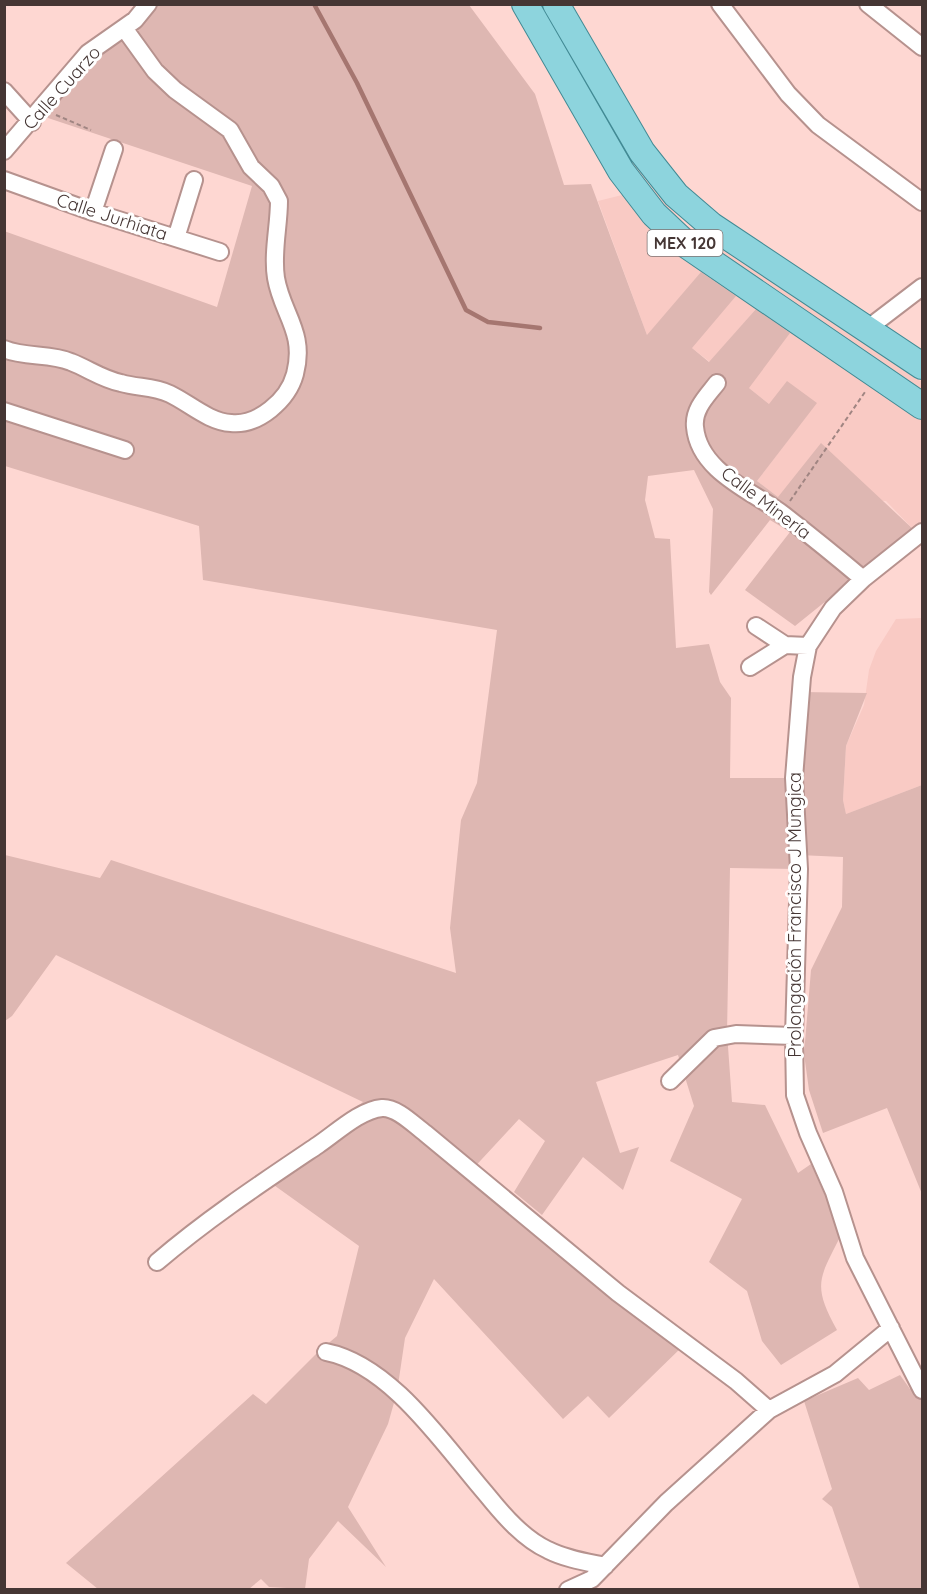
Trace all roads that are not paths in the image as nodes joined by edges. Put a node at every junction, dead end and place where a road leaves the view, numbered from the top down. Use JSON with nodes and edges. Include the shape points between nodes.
{"nodes":[{"id":1,"x":148,"y":4,"type":"edge"},
{"id":2,"x":525,"y":4,"type":"edge"},
{"id":3,"x":556,"y":4,"type":"edge"},
{"id":4,"x":720,"y":4,"type":"edge"},
{"id":5,"x":868,"y":4,"type":"edge"},
{"id":6,"x":124,"y":28,"type":"junction"},
{"id":7,"x":922,"y":47,"type":"edge"},
{"id":8,"x":4,"y":91,"type":"edge"},
{"id":9,"x":36,"y":115,"type":"junction"},
{"id":10,"x":114,"y":150,"type":"dead end"},
{"id":11,"x":4,"y":151,"type":"edge"},
{"id":12,"x":4,"y":180,"type":"edge"},
{"id":13,"x":194,"y":180,"type":"dead end"},
{"id":14,"x":922,"y":202,"type":"edge"},
{"id":15,"x":93,"y":212,"type":"junction"},
{"id":16,"x":176,"y":238,"type":"junction"},
{"id":17,"x":220,"y":252,"type":"dead end"},
{"id":18,"x":922,"y":287,"type":"edge"},
{"id":19,"x":867,"y":329,"type":"junction"},
{"id":20,"x":4,"y":349,"type":"edge"},
{"id":21,"x":922,"y":366,"type":"edge"},
{"id":22,"x":717,"y":383,"type":"dead end"},
{"id":23,"x":922,"y":406,"type":"edge"},
{"id":24,"x":4,"y":411,"type":"edge"},
{"id":25,"x":125,"y":450,"type":"dead end"},
{"id":26,"x":922,"y":532,"type":"edge"},
{"id":27,"x":863,"y":579,"type":"junction"},
{"id":28,"x":756,"y":626,"type":"dead end"},
{"id":29,"x":785,"y":645,"type":"junction"},
{"id":30,"x":808,"y":646,"type":"junction"},
{"id":31,"x":750,"y":667,"type":"dead end"},
{"id":32,"x":794,"y":1036,"type":"junction"},
{"id":33,"x":670,"y":1081,"type":"dead end"},
{"id":34,"x":157,"y":1262,"type":"dead end"},
{"id":35,"x":891,"y":1328,"type":"junction"},
{"id":36,"x":326,"y":1352,"type":"dead end"},
{"id":37,"x":922,"y":1390,"type":"edge"},
{"id":38,"x":769,"y":1410,"type":"junction"},
{"id":39,"x":605,"y":1566,"type":"junction"},
{"id":40,"x":568,"y":1590,"type":"edge"}],
"edges":[{"from":1,"to":6,"type":"street","name":"Calle Cuarzo","via":[[143,14]]},
{"from":2,"to":23,"type":"main road","number":"MEX 120","via":[[621,171],[654,214],[688,246]]},
{"from":3,"to":19,"type":"main road","number":"MEX 120","via":[[642,152],[676,195],[712,226]]},
{"from":4,"to":14,"type":"street","via":[[788,94],[818,125]]},
{"from":5,"to":7,"type":"street"},
{"from":6,"to":9,"type":"street","name":"Calle Cuarzo","via":[[88,54]]},
{"from":6,"to":20,"type":"street","via":[[175,90],[230,130],[251,167],[277,193],[276,278],[295,327],[295,376],[278,402],[254,420],[232,424],[216,420],[150,386],[117,382],[70,362]]},
{"from":8,"to":9,"type":"street"},
{"from":9,"to":11,"type":"street","name":"Calle Cuarzo"},
{"from":10,"to":15,"type":"street"},
{"from":12,"to":15,"type":"street","name":"Calle Jurhiata"},
{"from":13,"to":16,"type":"street"},
{"from":15,"to":16,"type":"street","name":"Calle Jurhiata"},
{"from":16,"to":17,"type":"street","name":"Calle Jurhiata"},
{"from":18,"to":19,"type":"street"},
{"from":19,"to":21,"type":"main road","number":"MEX 120"},
{"from":22,"to":27,"type":"street","name":"Calle Minería","via":[[698,407],[694,425],[699,443],[711,461],[733,482],[781,513]]},
{"from":24,"to":25,"type":"street"},
{"from":26,"to":27,"type":"street","name":"Prolongación Francisco J Mungica"},
{"from":27,"to":30,"type":"street","name":"Prolongación Francisco J Mungica","via":[[833,608]]},
{"from":28,"to":29,"type":"street"},
{"from":29,"to":30,"type":"street"},
{"from":29,"to":31,"type":"street"},
{"from":30,"to":32,"type":"street","name":"Prolongación Francisco J Mungica","via":[[794,778],[799,869]]},
{"from":32,"to":33,"type":"street","via":[[736,1034],[714,1038]]},
{"from":32,"to":35,"type":"street","name":"Prolongación Francisco J Mungica","via":[[795,1095],[834,1192],[855,1258]]},
{"from":34,"to":38,"type":"street","via":[[253,1189],[348,1125],[383,1108],[396,1112],[425,1134],[618,1293]]},
{"from":35,"to":37,"type":"street","name":"Prolongación Francisco J Mungica"},
{"from":35,"to":38,"type":"street","via":[[835,1374]]},
{"from":36,"to":39,"type":"street","via":[[344,1356],[384,1381],[412,1407],[524,1534],[548,1550]]},
{"from":38,"to":39,"type":"street","via":[[666,1503]]},
{"from":39,"to":40,"type":"street","via":[[592,1579]]}]}
